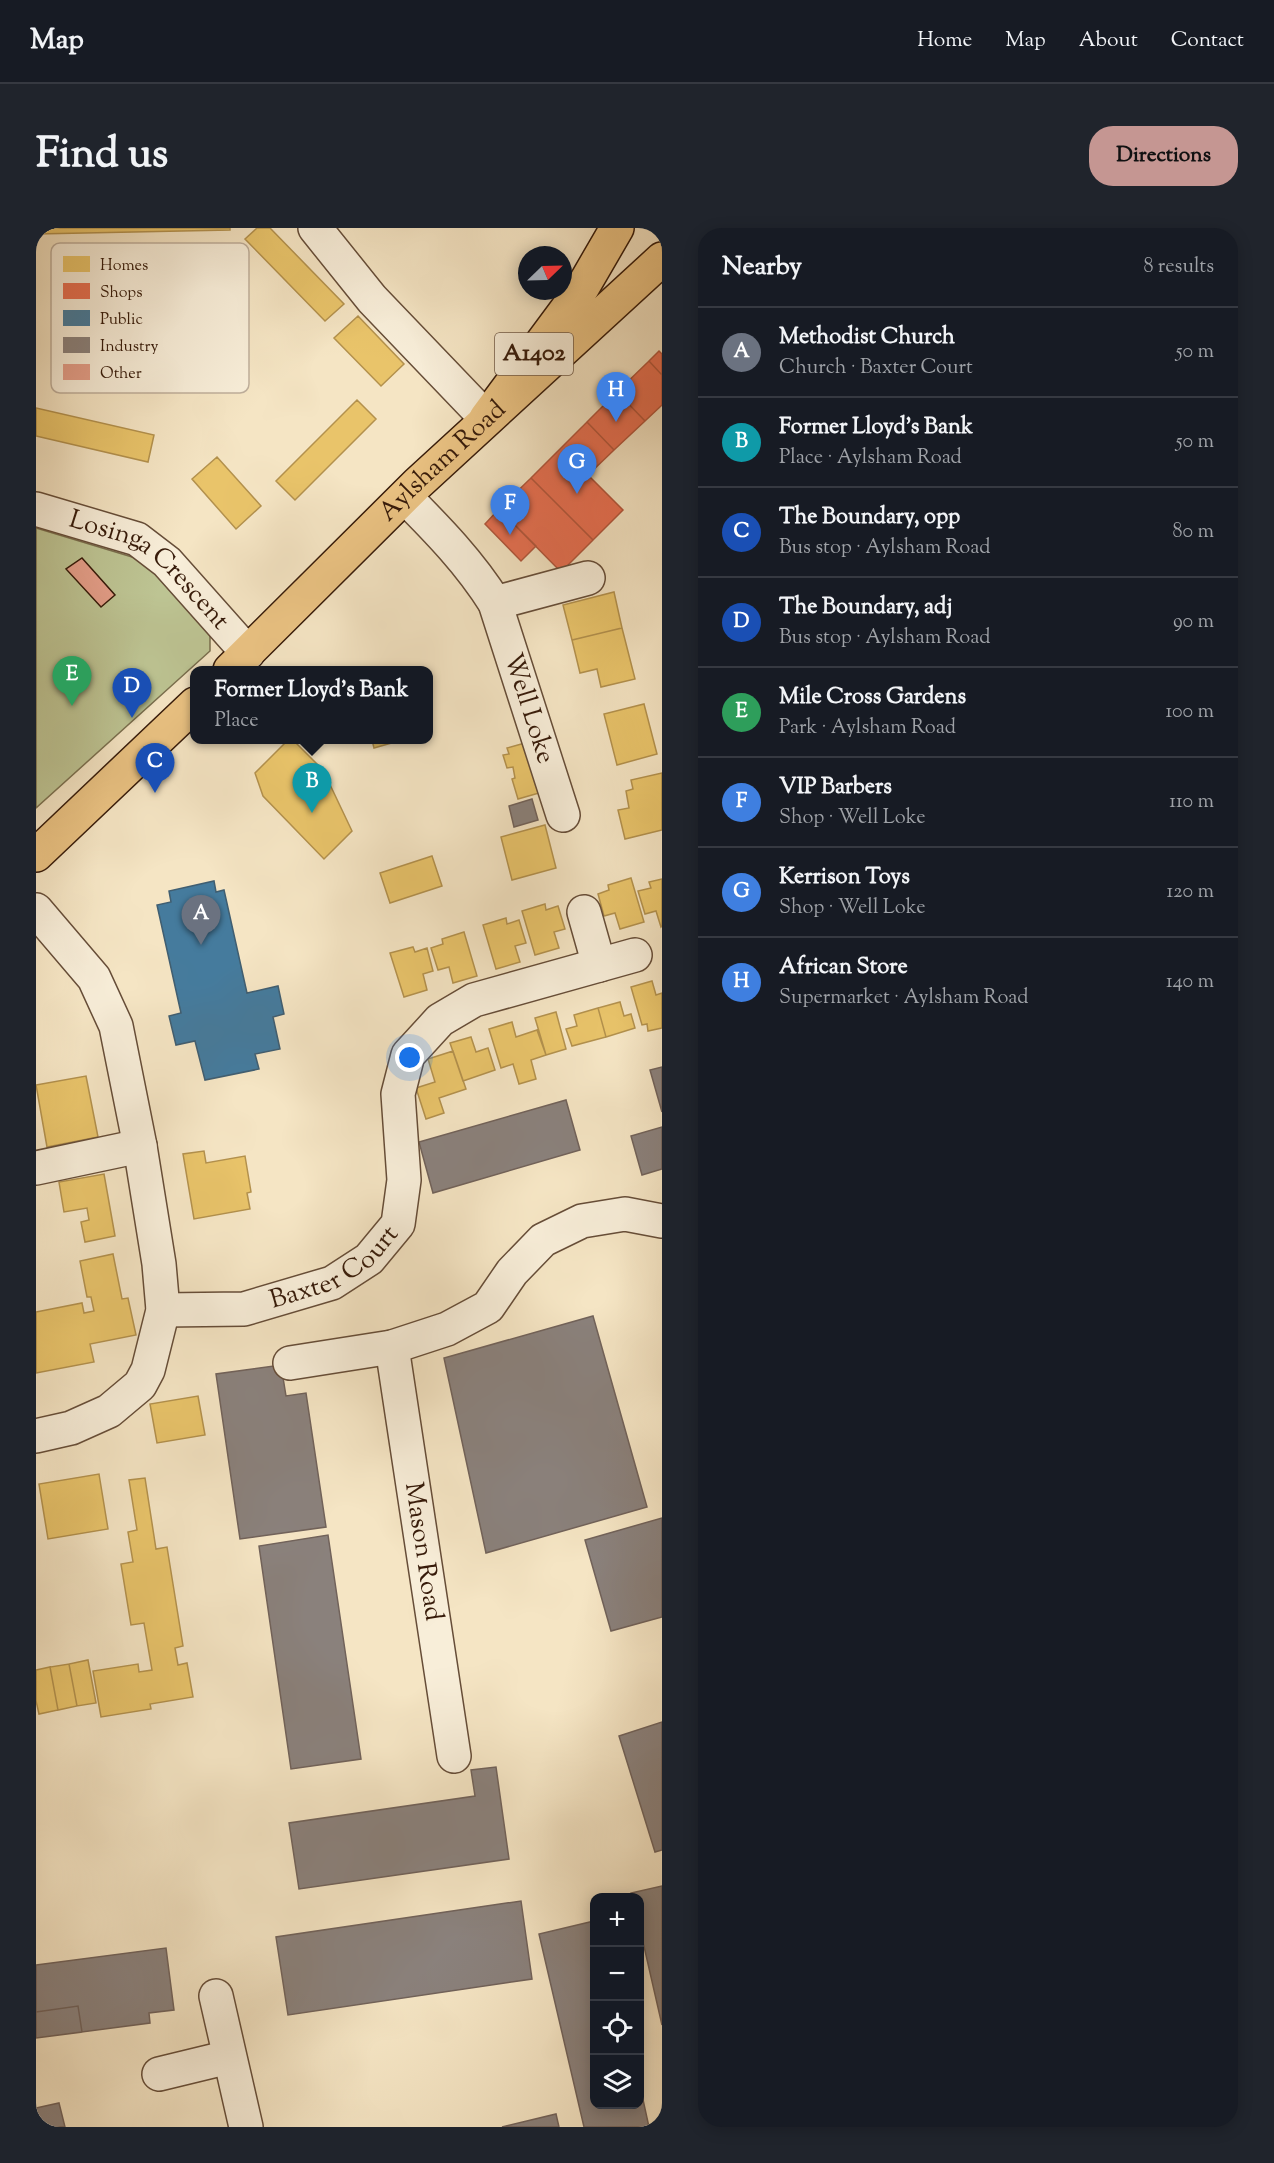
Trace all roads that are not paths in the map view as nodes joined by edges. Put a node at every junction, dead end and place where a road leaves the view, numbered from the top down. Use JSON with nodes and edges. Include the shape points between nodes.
{"nodes":[{"id":1,"x":315,"y":228,"type":"edge"},
{"id":2,"x":617,"y":228,"type":"edge"},
{"id":3,"x":642,"y":228,"type":"edge"},
{"id":4,"x":662,"y":259,"type":"edge"},
{"id":5,"x":581,"y":290,"type":"junction"},
{"id":6,"x":486,"y":418,"type":"junction"},
{"id":7,"x":405,"y":497,"type":"junction"},
{"id":8,"x":36,"y":509,"type":"edge"},
{"id":9,"x":588,"y":578,"type":"dead end"},
{"id":10,"x":495,"y":603,"type":"junction"},
{"id":11,"x":239,"y":662,"type":"edge"},
{"id":12,"x":190,"y":709,"type":"edge"},
{"id":13,"x":563,"y":815,"type":"dead end"},
{"id":14,"x":36,"y":855,"type":"edge"},
{"id":15,"x":36,"y":910,"type":"edge"},
{"id":16,"x":584,"y":912,"type":"dead end"},
{"id":17,"x":635,"y":955,"type":"dead end"},
{"id":18,"x":599,"y":965,"type":"junction"},
{"id":19,"x":140,"y":1146,"type":"junction"},
{"id":20,"x":36,"y":1168,"type":"edge"},
{"id":21,"x":662,"y":1221,"type":"edge"},
{"id":22,"x":163,"y":1310,"type":"junction"},
{"id":23,"x":392,"y":1347,"type":"junction"},
{"id":24,"x":290,"y":1363,"type":"dead end"},
{"id":25,"x":36,"y":1436,"type":"edge"},
{"id":26,"x":454,"y":1756,"type":"dead end"},
{"id":27,"x":216,"y":1996,"type":"dead end"},
{"id":28,"x":229,"y":2057,"type":"junction"},
{"id":29,"x":159,"y":2074,"type":"dead end"},
{"id":30,"x":246,"y":2127,"type":"edge"}],
"edges":[{"from":1,"to":6,"type":"street","via":[[372,298]]},
{"from":2,"to":5,"type":"main road"},
{"from":3,"to":5,"type":"main road"},
{"from":4,"to":6,"type":"main road","name":"Aylsham Road","number":"A1402"},
{"from":5,"to":6,"type":"main road","number":"A1402"},
{"from":6,"to":7,"type":"main road","name":"Aylsham Road","number":"A1402"},
{"from":7,"to":10,"type":"street","name":"Well Loke","via":[[448,539]]},
{"from":7,"to":11,"type":"main road","name":"Aylsham Road","number":"A1402"},
{"from":8,"to":11,"type":"street","name":"Losinga Crescent","via":[[137,539],[167,562]]},
{"from":9,"to":10,"type":"street"},
{"from":10,"to":13,"type":"street","name":"Well Loke"},
{"from":12,"to":14,"type":"main road"},
{"from":15,"to":19,"type":"street","via":[[94,978],[116,1026]]},
{"from":16,"to":18,"type":"street"},
{"from":17,"to":18,"type":"street","name":"Baxter Court"},
{"from":18,"to":22,"type":"street","name":"Baxter Court","via":[[474,1000],[440,1020],[408,1055],[398,1094],[404,1180],[398,1224],[369,1259],[332,1283],[244,1309]]},
{"from":19,"to":20,"type":"street"},
{"from":19,"to":22,"type":"street"},
{"from":21,"to":23,"type":"street","via":[[625,1214],[582,1221],[543,1240],[512,1272],[488,1306],[447,1329]]},
{"from":22,"to":25,"type":"street","via":[[148,1370],[140,1385],[109,1411],[70,1428]]},
{"from":23,"to":24,"type":"street"},
{"from":23,"to":26,"type":"street","name":"Mason Road"},
{"from":27,"to":28,"type":"street"},
{"from":28,"to":29,"type":"street"},
{"from":28,"to":30,"type":"street"}]}
